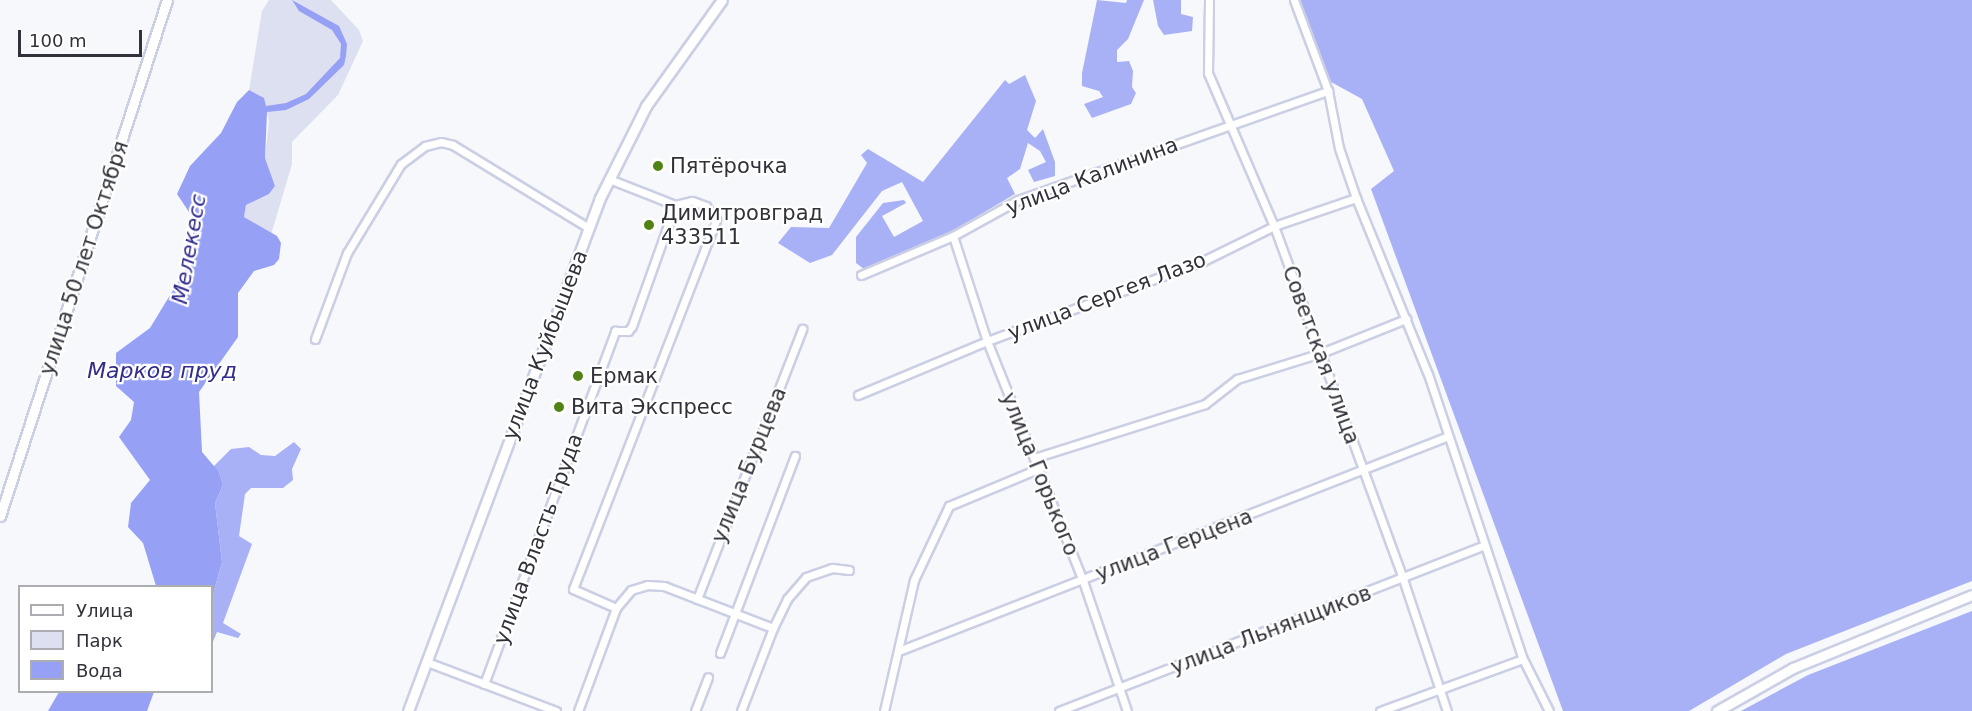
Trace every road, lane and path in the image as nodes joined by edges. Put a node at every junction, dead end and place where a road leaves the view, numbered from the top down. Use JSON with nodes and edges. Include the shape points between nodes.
{"nodes":[{"id":1,"x":167,"y":0,"type":"edge"},
{"id":2,"x":722,"y":0,"type":"edge"},
{"id":3,"x":1209,"y":0,"type":"edge"},
{"id":4,"x":1294,"y":0,"type":"edge"},
{"id":5,"x":1328,"y":91,"type":"junction"},
{"id":6,"x":1231,"y":123,"type":"junction"},
{"id":7,"x":609,"y":179,"type":"junction"},
{"id":8,"x":1356,"y":198,"type":"junction"},
{"id":9,"x":675,"y":205,"type":"junction"},
{"id":10,"x":1274,"y":226,"type":"junction"},
{"id":11,"x":589,"y":228,"type":"junction"},
{"id":12,"x":953,"y":236,"type":"junction"},
{"id":13,"x":861,"y":275,"type":"dead end"},
{"id":14,"x":1406,"y":319,"type":"junction"},
{"id":15,"x":802,"y":329,"type":"dead end"},
{"id":16,"x":315,"y":339,"type":"dead end"},
{"id":17,"x":987,"y":341,"type":"junction"},
{"id":18,"x":1321,"y":353,"type":"junction"},
{"id":19,"x":858,"y":395,"type":"dead end"},
{"id":20,"x":1446,"y":437,"type":"junction"},
{"id":21,"x":795,"y":456,"type":"dead end"},
{"id":22,"x":1034,"y":458,"type":"junction"},
{"id":23,"x":1040,"y":468,"type":"junction"},
{"id":24,"x":1363,"y":471,"type":"junction"},
{"id":25,"x":0,"y":516,"type":"edge"},
{"id":26,"x":1483,"y":546,"type":"junction"},
{"id":27,"x":849,"y":570,"type":"dead end"},
{"id":28,"x":1403,"y":579,"type":"junction"},
{"id":29,"x":1083,"y":580,"type":"junction"},
{"id":30,"x":1972,"y":595,"type":"edge"},
{"id":31,"x":696,"y":599,"type":"junction"},
{"id":32,"x":616,"y":608,"type":"junction"},
{"id":33,"x":736,"y":613,"type":"junction"},
{"id":34,"x":773,"y":628,"type":"junction"},
{"id":35,"x":901,"y":650,"type":"junction"},
{"id":36,"x":720,"y":653,"type":"dead end"},
{"id":37,"x":1523,"y":659,"type":"junction"},
{"id":38,"x":427,"y":662,"type":"junction"},
{"id":39,"x":708,"y":677,"type":"dead end"},
{"id":40,"x":484,"y":684,"type":"junction"},
{"id":41,"x":1119,"y":688,"type":"junction"},
{"id":42,"x":1442,"y":688,"type":"junction"},
{"id":43,"x":408,"y":711,"type":"edge"},
{"id":44,"x":556,"y":711,"type":"edge"},
{"id":45,"x":578,"y":711,"type":"edge"},
{"id":46,"x":695,"y":711,"type":"edge"},
{"id":47,"x":741,"y":711,"type":"edge"},
{"id":48,"x":884,"y":711,"type":"edge"},
{"id":49,"x":1059,"y":711,"type":"edge"},
{"id":50,"x":1127,"y":711,"type":"edge"},
{"id":51,"x":1380,"y":711,"type":"edge"},
{"id":52,"x":1447,"y":711,"type":"edge"},
{"id":53,"x":1549,"y":711,"type":"edge"},
{"id":54,"x":1717,"y":711,"type":"edge"}],
"edges":[{"from":1,"to":25,"type":"main road","name":"улица 50 лет Октября"},
{"from":2,"to":7,"type":"main road","name":"улица Куйбышева","via":[[646,106]]},
{"from":3,"to":6,"type":"street","name":"Советская улица","via":[[1208,73]]},
{"from":4,"to":5,"type":"street"},
{"from":5,"to":6,"type":"street","name":"улица Калинина"},
{"from":5,"to":8,"type":"street","via":[[1339,148]]},
{"from":6,"to":10,"type":"street","name":"Советская улица","via":[[1250,177]]},
{"from":6,"to":12,"type":"street","name":"улица Калинина","via":[[1125,165],[1018,200]]},
{"from":7,"to":9,"type":"street"},
{"from":7,"to":11,"type":"main road","name":"улица Куйбышева"},
{"from":8,"to":10,"type":"street","name":"улица Сергея Лазо"},
{"from":8,"to":14,"type":"street"},
{"from":9,"to":32,"type":"street","via":[[692,201],[706,206],[716,220],[573,589]]},
{"from":9,"to":40,"type":"street","name":"улица Власть Труда","via":[[632,326],[628,331],[615,331]]},
{"from":10,"to":17,"type":"street","name":"улица Сергея Лазо","via":[[1203,261]]},
{"from":10,"to":18,"type":"street","name":"Советская улица"},
{"from":11,"to":16,"type":"street","via":[[453,145],[441,142],[424,146],[401,164],[347,253]]},
{"from":11,"to":38,"type":"main road","name":"улица Куйбышева"},
{"from":12,"to":13,"type":"street","name":"улица Калинина"},
{"from":12,"to":17,"type":"street","name":"улица Горького"},
{"from":14,"to":18,"type":"street"},
{"from":14,"to":20,"type":"street","via":[[1428,374]]},
{"from":15,"to":31,"type":"street","name":"улица Бурцева"},
{"from":17,"to":19,"type":"street","name":"улица Сергея Лазо"},
{"from":17,"to":22,"type":"street","name":"улица Горького"},
{"from":18,"to":22,"type":"street","via":[[1237,379],[1205,404]]},
{"from":18,"to":24,"type":"street","name":"Советская улица"},
{"from":20,"to":24,"type":"street","name":"улица Герцена"},
{"from":20,"to":26,"type":"street"},
{"from":21,"to":33,"type":"street","name":"улица Бурцева"},
{"from":22,"to":23,"type":"street","name":"улица Горького"},
{"from":23,"to":29,"type":"street","name":"улица Горького"},
{"from":23,"to":35,"type":"street","via":[[949,506],[914,579]]},
{"from":24,"to":28,"type":"street","name":"Советская улица"},
{"from":24,"to":29,"type":"street","name":"улица Герцена"},
{"from":26,"to":28,"type":"street","name":"улица Льнянщиков"},
{"from":26,"to":37,"type":"street"},
{"from":27,"to":34,"type":"street","via":[[832,568],[806,577],[787,599]]},
{"from":28,"to":41,"type":"street","name":"улица Льнянщиков"},
{"from":28,"to":42,"type":"street","name":"Советская улица"},
{"from":29,"to":35,"type":"street","name":"улица Герцена"},
{"from":29,"to":41,"type":"street","name":"улица Горького"},
{"from":30,"to":54,"type":"main road","via":[[1834,649]]},
{"from":31,"to":32,"type":"street","via":[[664,586],[647,585],[631,590]]},
{"from":31,"to":33,"type":"street"},
{"from":32,"to":45,"type":"street"},
{"from":33,"to":34,"type":"street"},
{"from":33,"to":36,"type":"street","name":"улица Бурцева"},
{"from":34,"to":47,"type":"street"},
{"from":35,"to":48,"type":"street"},
{"from":37,"to":42,"type":"street"},
{"from":37,"to":53,"type":"street"},
{"from":38,"to":40,"type":"street"},
{"from":38,"to":43,"type":"main road","name":"улица Куйбышева"},
{"from":39,"to":46,"type":"street"},
{"from":40,"to":44,"type":"street"},
{"from":41,"to":49,"type":"street","name":"улица Льнянщиков"},
{"from":41,"to":50,"type":"street","name":"улица Горького"},
{"from":42,"to":51,"type":"street"},
{"from":42,"to":52,"type":"street","name":"Советская улица"}]}
